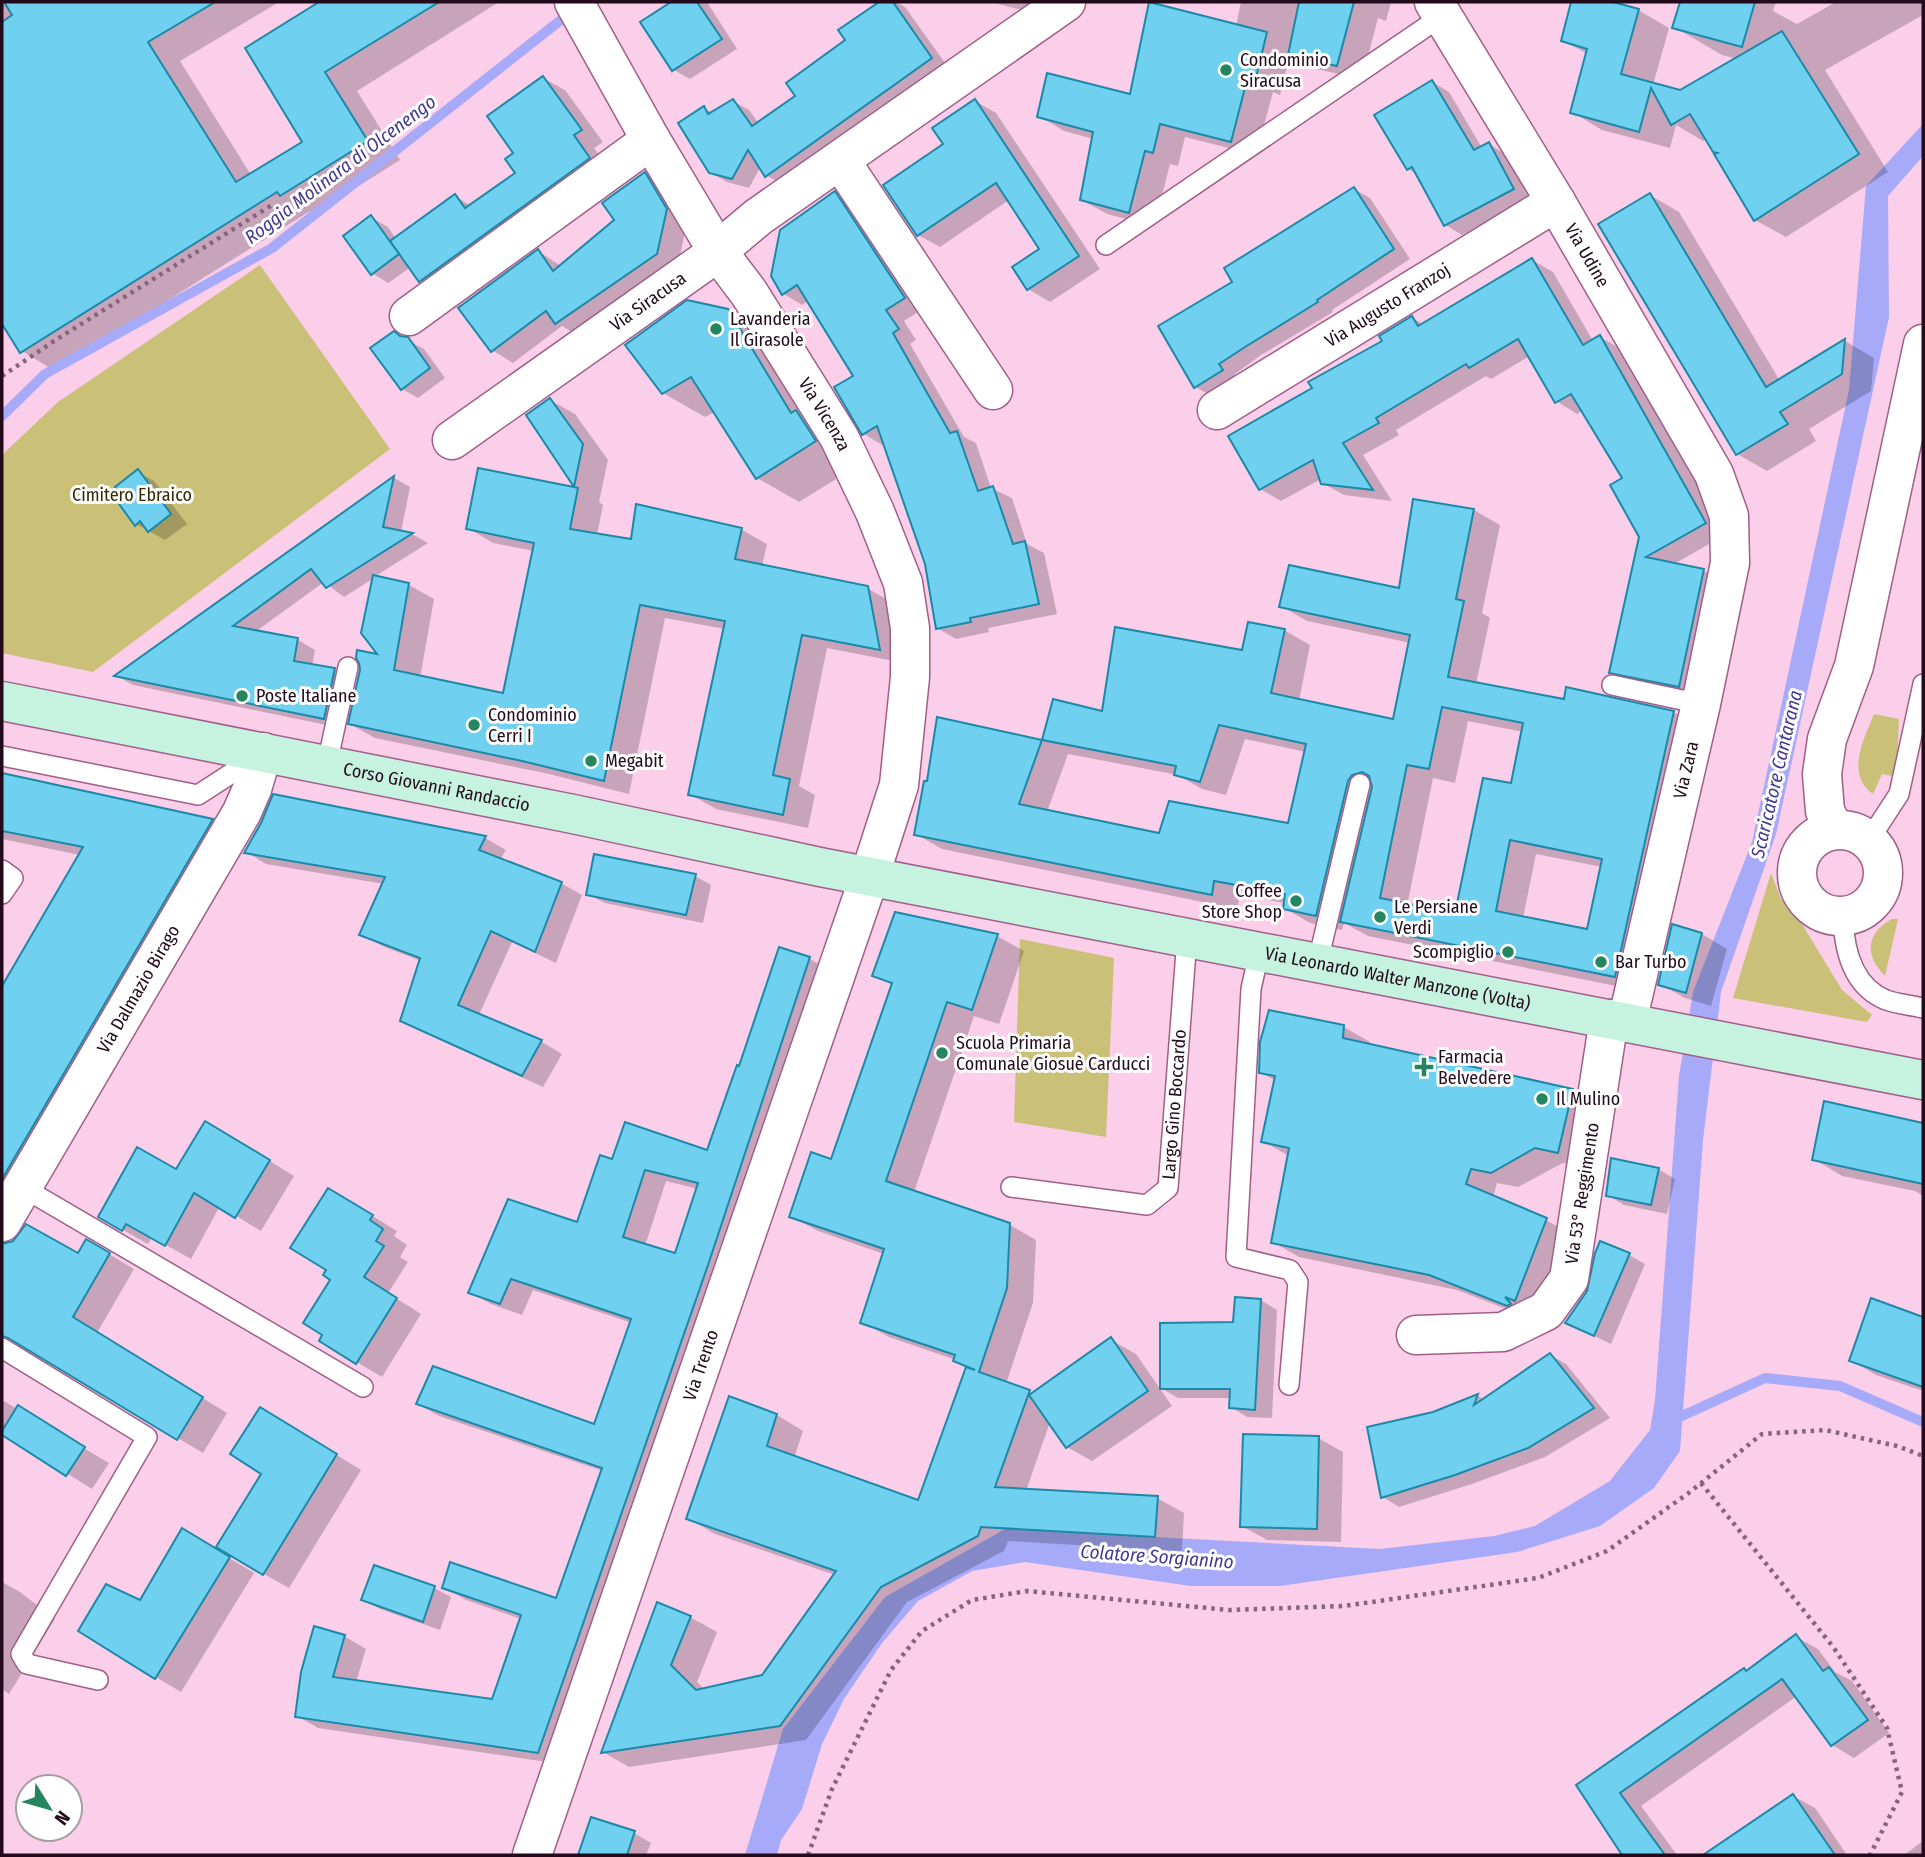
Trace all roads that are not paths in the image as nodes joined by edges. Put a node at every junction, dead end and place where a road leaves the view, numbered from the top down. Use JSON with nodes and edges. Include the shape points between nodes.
{"nodes":[{"id":1,"x":1066,"y":2,"type":"edge"},
{"id":2,"x":1438,"y":9,"type":"edge"},
{"id":3,"x":582,"y":16,"type":"edge"},
{"id":4,"x":651,"y":141,"type":"junction"},
{"id":5,"x":840,"y":160,"type":"junction"},
{"id":6,"x":1556,"y":202,"type":"junction"},
{"id":7,"x":1106,"y":245,"type":"dead end"},
{"id":8,"x":718,"y":252,"type":"junction"},
{"id":9,"x":409,"y":316,"type":"dead end"},
{"id":10,"x":1923,"y":344,"type":"edge"},
{"id":11,"x":993,"y":390,"type":"dead end"},
{"id":12,"x":1217,"y":410,"type":"dead end"},
{"id":13,"x":452,"y":440,"type":"dead end"},
{"id":14,"x":1729,"y":516,"type":"joint"},
{"id":15,"x":348,"y":667,"type":"dead end"},
{"id":16,"x":1923,"y":684,"type":"edge"},
{"id":17,"x":1612,"y":685,"type":"dead end"},
{"id":18,"x":2,"y":701,"type":"edge"},
{"id":19,"x":1701,"y":704,"type":"junction"},
{"id":20,"x":263,"y":752,"type":"junction"},
{"id":21,"x":2,"y":756,"type":"edge"},
{"id":22,"x":327,"y":764,"type":"junction"},
{"id":23,"x":1360,"y":785,"type":"dead end"},
{"id":24,"x":1851,"y":835,"type":"junction"},
{"id":25,"x":2,"y":870,"type":"edge"},
{"id":26,"x":870,"y":875,"type":"junction"},
{"id":27,"x":2,"y":894,"type":"edge"},
{"id":28,"x":1843,"y":917,"type":"junction"},
{"id":29,"x":1187,"y":939,"type":"junction"},
{"id":30,"x":1259,"y":953,"type":"junction"},
{"id":31,"x":1317,"y":965,"type":"junction"},
{"id":32,"x":1923,"y":1008,"type":"edge"},
{"id":33,"x":1618,"y":1020,"type":"junction"},
{"id":34,"x":1923,"y":1080,"type":"edge"},
{"id":35,"x":22,"y":1187,"type":"junction"},
{"id":36,"x":1011,"y":1187,"type":"dead end"},
{"id":37,"x":2,"y":1222,"type":"edge"},
{"id":38,"x":1416,"y":1335,"type":"dead end"},
{"id":39,"x":2,"y":1348,"type":"edge"},
{"id":40,"x":1289,"y":1385,"type":"dead end"},
{"id":41,"x":363,"y":1387,"type":"dead end"},
{"id":42,"x":98,"y":1680,"type":"dead end"},
{"id":43,"x":532,"y":1855,"type":"edge"}],
"edges":[{"from":1,"to":5,"type":"street","name":"Via Siracusa"},
{"from":2,"to":6,"type":"street","name":"Via Udine"},
{"from":2,"to":7,"type":"lane"},
{"from":3,"to":4,"type":"street","name":"Via Vicenza"},
{"from":4,"to":8,"type":"street","name":"Via Vicenza"},
{"from":4,"to":9,"type":"street"},
{"from":5,"to":8,"type":"street","name":"Via Siracusa","via":[[758,217]]},
{"from":5,"to":11,"type":"street"},
{"from":6,"to":12,"type":"street","name":"Via Augusto Franzoj"},
{"from":6,"to":14,"type":"street","name":"Via Udine","via":[[1714,474]]},
{"from":8,"to":13,"type":"street","name":"Via Siracusa"},
{"from":8,"to":26,"type":"street","name":"Via Vicenza","via":[[749,293],[839,437],[903,583],[910,628],[910,677],[899,785]]},
{"from":10,"to":24,"type":"street","via":[[1854,666],[1827,739],[1822,774],[1825,811]]},
{"from":14,"to":19,"type":"street","name":"Via Zara","via":[[1730,563]]},
{"from":15,"to":22,"type":"lane"},
{"from":16,"to":24,"type":"lane","via":[[1899,794]]},
{"from":17,"to":19,"type":"lane"},
{"from":18,"to":20,"type":"main road","name":"Corso Giovanni Randaccio"},
{"from":19,"to":33,"type":"street","name":"Via Zara"},
{"from":20,"to":21,"type":"lane","via":[[198,795]]},
{"from":20,"to":22,"type":"main road","name":"Corso Giovanni Randaccio"},
{"from":20,"to":35,"type":"street","name":"Via Dalmazio Birago","via":[[242,812]]},
{"from":22,"to":26,"type":"main road","name":"Corso Giovanni Randaccio"},
{"from":23,"to":31,"type":"lane"},
{"from":24,"to":28,"type":"street","via":[[1879,853],[1884,878],[1869,907]]},
{"from":24,"to":28,"type":"street","via":[[1823,833],[1805,848],[1798,863],[1801,893],[1816,910]]},
{"from":25,"to":27,"type":"lane","via":[[13,878]]},
{"from":26,"to":29,"type":"main road","name":"Via Leonardo Walter Manzone (Volta)"},
{"from":26,"to":43,"type":"street","name":"Via Trento"},
{"from":28,"to":32,"type":"lane","via":[[1844,941],[1861,981],[1887,1001]]},
{"from":29,"to":30,"type":"main road","name":"Via Leonardo Walter Manzone (Volta)"},
{"from":29,"to":36,"type":"lane","name":"Largo Gino Boccardo","via":[[1168,1188],[1147,1205]]},
{"from":30,"to":31,"type":"main road","name":"Via Leonardo Walter Manzone (Volta)"},
{"from":30,"to":40,"type":"lane","via":[[1251,989],[1236,1257],[1290,1270],[1298,1282]]},
{"from":31,"to":33,"type":"main road","name":"Via Leonardo Walter Manzone (Volta)"},
{"from":33,"to":34,"type":"main road","name":"Via Leonardo Walter Manzone (Volta)"},
{"from":33,"to":38,"type":"street","name":"Via 53° Reggimento","via":[[1569,1279],[1546,1311],[1503,1332]]},
{"from":35,"to":37,"type":"street","name":"Via Dalmazio Birago"},
{"from":35,"to":41,"type":"lane"},
{"from":39,"to":42,"type":"lane","via":[[147,1437],[21,1654],[27,1664]]}]}
